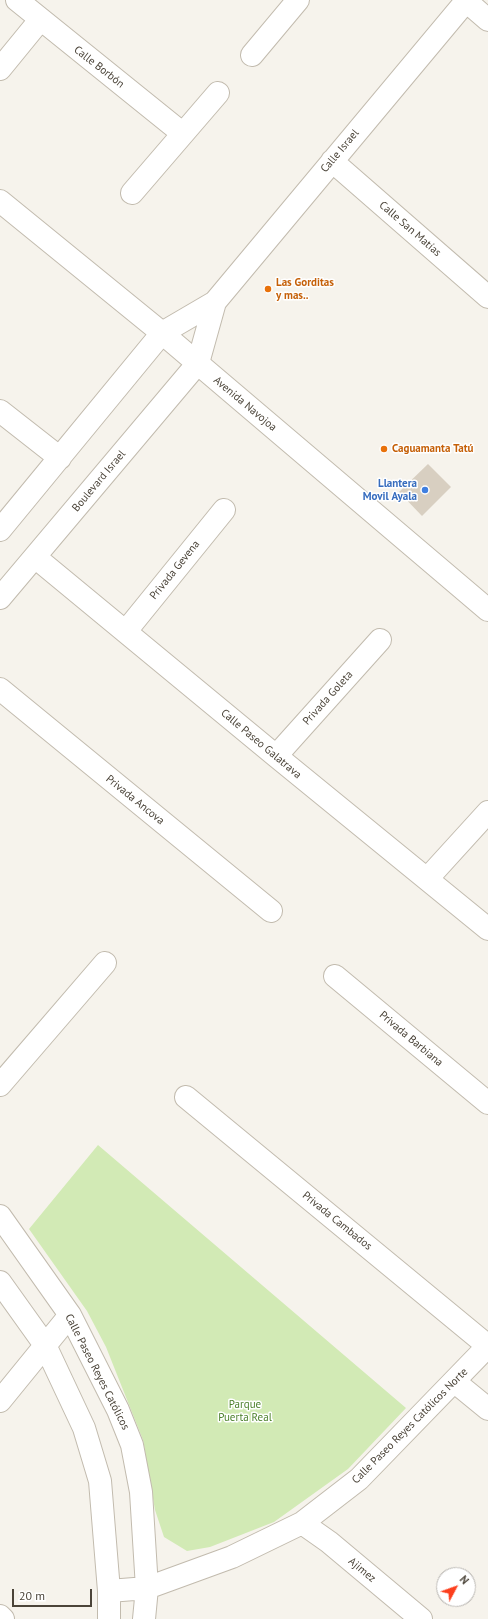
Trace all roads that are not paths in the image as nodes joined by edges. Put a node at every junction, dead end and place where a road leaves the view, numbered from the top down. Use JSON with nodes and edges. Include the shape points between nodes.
{"nodes":[{"id":1,"x":17,"y":0,"type":"edge"},
{"id":2,"x":298,"y":0,"type":"edge"},
{"id":3,"x":466,"y":0,"type":"edge"},
{"id":4,"x":40,"y":20,"type":"junction"},
{"id":5,"x":488,"y":20,"type":"edge"},
{"id":6,"x":252,"y":54,"type":"dead end"},
{"id":7,"x":0,"y":69,"type":"edge"},
{"id":8,"x":218,"y":92,"type":"dead end"},
{"id":9,"x":182,"y":133,"type":"junction"},
{"id":10,"x":332,"y":161,"type":"junction"},
{"id":11,"x":132,"y":193,"type":"dead end"},
{"id":12,"x":0,"y":201,"type":"edge"},
{"id":13,"x":488,"y":297,"type":"edge"},
{"id":14,"x":215,"y":302,"type":"junction"},
{"id":15,"x":162,"y":333,"type":"junction"},
{"id":16,"x":198,"y":363,"type":"junction"},
{"id":17,"x":0,"y":411,"type":"edge"},
{"id":18,"x":60,"y":458,"type":"junction"},
{"id":19,"x":224,"y":510,"type":"dead end"},
{"id":20,"x":0,"y":530,"type":"edge"},
{"id":21,"x":36,"y":557,"type":"junction"},
{"id":22,"x":0,"y":598,"type":"edge"},
{"id":23,"x":488,"y":610,"type":"edge"},
{"id":24,"x":126,"y":631,"type":"junction"},
{"id":25,"x":380,"y":640,"type":"dead end"},
{"id":26,"x":0,"y":689,"type":"edge"},
{"id":27,"x":276,"y":756,"type":"junction"},
{"id":28,"x":488,"y":812,"type":"edge"},
{"id":29,"x":427,"y":879,"type":"junction"},
{"id":30,"x":270,"y":911,"type":"dead end"},
{"id":31,"x":488,"y":929,"type":"edge"},
{"id":32,"x":105,"y":963,"type":"dead end"},
{"id":33,"x":335,"y":976,"type":"dead end"},
{"id":34,"x":0,"y":1085,"type":"edge"},
{"id":35,"x":186,"y":1097,"type":"dead end"},
{"id":36,"x":488,"y":1103,"type":"edge"},
{"id":37,"x":0,"y":1216,"type":"edge"},
{"id":38,"x":0,"y":1282,"type":"edge"},
{"id":39,"x":70,"y":1315,"type":"junction"},
{"id":40,"x":45,"y":1345,"type":"junction"},
{"id":41,"x":488,"y":1346,"type":"edge"},
{"id":42,"x":455,"y":1382,"type":"junction"},
{"id":43,"x":0,"y":1401,"type":"edge"},
{"id":44,"x":488,"y":1409,"type":"edge"},
{"id":45,"x":302,"y":1523,"type":"junction"},
{"id":46,"x":147,"y":1588,"type":"junction"},
{"id":47,"x":109,"y":1591,"type":"junction"},
{"id":48,"x":0,"y":1616,"type":"edge"},
{"id":49,"x":3,"y":1619,"type":"edge"},
{"id":50,"x":109,"y":1619,"type":"edge"},
{"id":51,"x":144,"y":1619,"type":"edge"},
{"id":52,"x":421,"y":1619,"type":"edge"}],
"edges":[{"from":1,"to":4,"type":"street","name":"Calle Borbón"},
{"from":2,"to":6,"type":"street"},
{"from":3,"to":5,"type":"street"},
{"from":3,"to":10,"type":"street","name":"Calle Israel"},
{"from":4,"to":7,"type":"street"},
{"from":4,"to":9,"type":"street","name":"Calle Borbón"},
{"from":8,"to":9,"type":"street"},
{"from":9,"to":11,"type":"street"},
{"from":10,"to":13,"type":"street","name":"Calle San Matías"},
{"from":10,"to":14,"type":"street","name":"Calle Israel"},
{"from":12,"to":15,"type":"street","name":"Avenida Navojoa"},
{"from":14,"to":15,"type":"street","name":"Calle Israel"},
{"from":14,"to":16,"type":"street","name":"Calle Israel"},
{"from":15,"to":16,"type":"street","name":"Avenida Navojoa"},
{"from":15,"to":18,"type":"street"},
{"from":16,"to":21,"type":"street","name":"Boulevard Israel"},
{"from":16,"to":23,"type":"street","name":"Avenida Navojoa"},
{"from":17,"to":18,"type":"street"},
{"from":18,"to":20,"type":"street"},
{"from":19,"to":24,"type":"street","name":"Privada Gevena"},
{"from":21,"to":22,"type":"street","name":"Boulevard Israel"},
{"from":21,"to":24,"type":"street","name":"Calle Paseo Galatrava"},
{"from":24,"to":27,"type":"street","name":"Calle Paseo Galatrava"},
{"from":25,"to":27,"type":"street","name":"Privada Goleta"},
{"from":26,"to":30,"type":"street","name":"Privada Ancova"},
{"from":27,"to":29,"type":"street","name":"Calle Paseo Galatrava"},
{"from":28,"to":29,"type":"street"},
{"from":29,"to":31,"type":"street","name":"Calle Paseo Galatrava"},
{"from":32,"to":34,"type":"street"},
{"from":33,"to":36,"type":"street","name":"Privada Barbiana"},
{"from":35,"to":41,"type":"street","name":"Privada Cambados"},
{"from":37,"to":39,"type":"street","name":"Calle Paseo Reyes Católicos"},
{"from":38,"to":40,"type":"street"},
{"from":39,"to":40,"type":"street"},
{"from":39,"to":46,"type":"street","name":"Calle Paseo Reyes Católicos","via":[[118,1410],[132,1445],[141,1492]]},
{"from":40,"to":43,"type":"street"},
{"from":40,"to":47,"type":"street","via":[[84,1428],[100,1481]]},
{"from":41,"to":42,"type":"street","name":"Calle Paseo Reyes Católicos Norte"},
{"from":42,"to":44,"type":"street"},
{"from":42,"to":45,"type":"street","name":"Calle Paseo Reyes Católicos Norte","via":[[359,1479]]},
{"from":45,"to":46,"type":"street","name":"Calle Paseo Reyes Católicos Norte","via":[[232,1558]]},
{"from":45,"to":52,"type":"street","name":"Ajimez","via":[[329,1542]]},
{"from":46,"to":47,"type":"street","name":"Calle Paseo Reyes Católicos Norte"},
{"from":46,"to":51,"type":"street","name":"Calle Paseo Reyes Católicos"},
{"from":47,"to":50,"type":"street"},
{"from":48,"to":49,"type":"street"}]}
